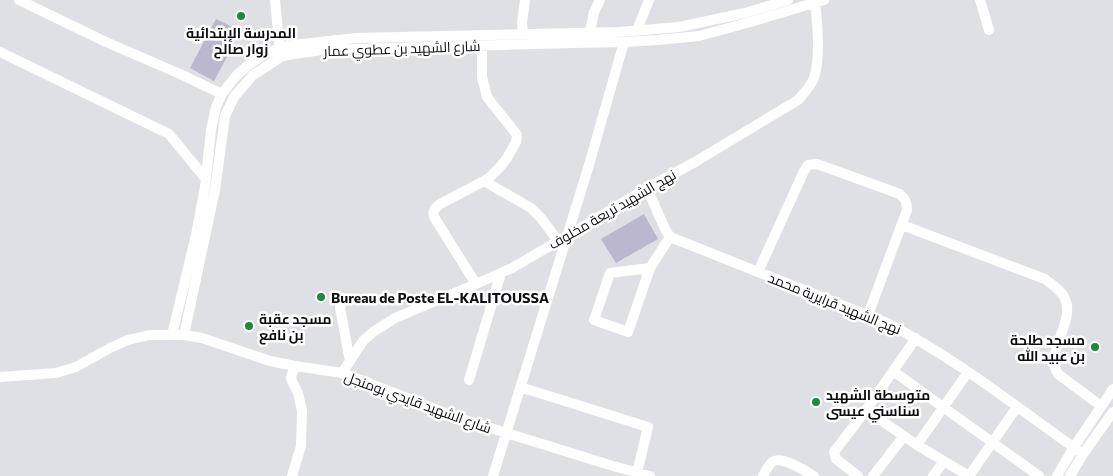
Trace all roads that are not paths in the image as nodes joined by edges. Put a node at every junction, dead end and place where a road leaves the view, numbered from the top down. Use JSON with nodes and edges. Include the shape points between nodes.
{"nodes":[{"id":1,"x":19,"y":0,"type":"edge"},
{"id":2,"x":274,"y":0,"type":"edge"},
{"id":3,"x":525,"y":0,"type":"edge"},
{"id":4,"x":600,"y":0,"type":"edge"},
{"id":5,"x":648,"y":0,"type":"edge"},
{"id":6,"x":788,"y":0,"type":"edge"},
{"id":7,"x":980,"y":0,"type":"edge"},
{"id":8,"x":818,"y":1,"type":"edge"},
{"id":9,"x":637,"y":30,"type":"junction"},
{"id":10,"x":989,"y":30,"type":"dead end"},
{"id":11,"x":590,"y":32,"type":"junction"},
{"id":12,"x":523,"y":34,"type":"junction"},
{"id":13,"x":624,"y":42,"type":"junction"},
{"id":14,"x":482,"y":46,"type":"junction"},
{"id":15,"x":0,"y":52,"type":"edge"},
{"id":16,"x":280,"y":52,"type":"junction"},
{"id":17,"x":222,"y":94,"type":"junction"},
{"id":18,"x":206,"y":179,"type":"junction"},
{"id":19,"x":484,"y":181,"type":"junction"},
{"id":20,"x":647,"y":188,"type":"junction"},
{"id":21,"x":902,"y":225,"type":"junction"},
{"id":22,"x":670,"y":237,"type":"junction"},
{"id":23,"x":562,"y":239,"type":"junction"},
{"id":24,"x":650,"y":268,"type":"junction"},
{"id":25,"x":758,"y":272,"type":"junction"},
{"id":26,"x":501,"y":273,"type":"junction"},
{"id":27,"x":476,"y":284,"type":"junction"},
{"id":28,"x":341,"y":302,"type":"dead end"},
{"id":29,"x":868,"y":315,"type":"junction"},
{"id":30,"x":172,"y":335,"type":"junction"},
{"id":31,"x":184,"y":335,"type":"junction"},
{"id":32,"x":916,"y":338,"type":"junction"},
{"id":33,"x":350,"y":361,"type":"junction"},
{"id":34,"x":296,"y":366,"type":"junction"},
{"id":35,"x":893,"y":371,"type":"junction"},
{"id":36,"x":968,"y":372,"type":"junction"},
{"id":37,"x":342,"y":373,"type":"junction"},
{"id":38,"x":0,"y":378,"type":"edge"},
{"id":39,"x":468,"y":380,"type":"dead end"},
{"id":40,"x":520,"y":387,"type":"junction"},
{"id":41,"x":1113,"y":389,"type":"edge"},
{"id":42,"x":1017,"y":406,"type":"junction"},
{"id":43,"x":1101,"y":406,"type":"junction"},
{"id":44,"x":943,"y":407,"type":"junction"},
{"id":45,"x":866,"y":410,"type":"junction"},
{"id":46,"x":1113,"y":412,"type":"edge"},
{"id":47,"x":506,"y":433,"type":"junction"},
{"id":48,"x":904,"y":436,"type":"junction"},
{"id":49,"x":993,"y":443,"type":"junction"},
{"id":50,"x":918,"y":445,"type":"junction"},
{"id":51,"x":1074,"y":447,"type":"junction"},
{"id":52,"x":1083,"y":454,"type":"junction"},
{"id":53,"x":944,"y":461,"type":"junction"},
{"id":54,"x":636,"y":472,"type":"junction"},
{"id":55,"x":292,"y":476,"type":"edge"},
{"id":56,"x":493,"y":476,"type":"edge"},
{"id":57,"x":650,"y":476,"type":"edge"},
{"id":58,"x":763,"y":476,"type":"edge"},
{"id":59,"x":814,"y":476,"type":"edge"},
{"id":60,"x":858,"y":476,"type":"edge"},
{"id":61,"x":873,"y":476,"type":"edge"},
{"id":62,"x":933,"y":476,"type":"edge"},
{"id":63,"x":969,"y":476,"type":"edge"},
{"id":64,"x":1039,"y":476,"type":"edge"},
{"id":65,"x":1057,"y":476,"type":"edge"},
{"id":66,"x":1070,"y":476,"type":"edge"}],
"edges":[{"from":1,"to":17,"type":"street"},
{"from":2,"to":16,"type":"street"},
{"from":3,"to":12,"type":"street"},
{"from":4,"to":11,"type":"street"},
{"from":5,"to":9,"type":"street"},
{"from":6,"to":9,"type":"street","name":"شارع الشهيد بن عطوي عمار","via":[[680,26]]},
{"from":7,"to":10,"type":"street"},
{"from":8,"to":13,"type":"street","name":"شارع الشهيد بن عطوي عمار","via":[[699,36]]},
{"from":8,"to":20,"type":"street","name":"نهج الشهيد تريعة مخلوف","via":[[818,60],[814,79],[798,100]]},
{"from":9,"to":11,"type":"street","name":"شارع الشهيد بن عطوي عمار"},
{"from":11,"to":12,"type":"street","name":"شارع الشهيد بن عطوي عمار"},
{"from":12,"to":16,"type":"street","name":"شارع الشهيد بن عطوي عمار","via":[[356,38],[293,44]]},
{"from":13,"to":14,"type":"street","name":"شارع الشهيد بن عطوي عمار"},
{"from":13,"to":23,"type":"street","via":[[589,165]]},
{"from":14,"to":16,"type":"street","name":"شارع الشهيد بن عطوي عمار"},
{"from":14,"to":19,"type":"street","via":[[483,87],[487,97],[517,135],[507,158]]},
{"from":15,"to":18,"type":"street","via":[[169,134]]},
{"from":16,"to":17,"type":"street","name":"شارع الشهيد بن عطوي عمار","via":[[265,54],[247,66]]},
{"from":16,"to":31,"type":"street","name":"شارع الشهيد بن عطوي عمار","via":[[253,75],[234,98],[225,116],[215,190]]},
{"from":17,"to":18,"type":"street","name":"شارع الشهيد بن عطوي عمار","via":[[213,122]]},
{"from":18,"to":30,"type":"street","name":"شارع الشهيد بن عطوي عمار"},
{"from":19,"to":23,"type":"street","via":[[531,208]]},
{"from":19,"to":27,"type":"street","via":[[440,204],[433,213]]},
{"from":20,"to":22,"type":"street"},
{"from":20,"to":23,"type":"street","name":"نهج الشهيد تريعة مخلوف"},
{"from":21,"to":25,"type":"street","via":[[907,204],[900,194],[830,168],[808,165]]},
{"from":21,"to":29,"type":"street"},
{"from":21,"to":43,"type":"street","via":[[1045,279],[1057,288],[1064,296],[1067,315],[1054,368]]},
{"from":22,"to":24,"type":"street"},
{"from":22,"to":25,"type":"street","name":"نهج الشهيد قرايرية محمد"},
{"from":23,"to":26,"type":"street","name":"نهج الشهيد تريعة مخلوف"},
{"from":23,"to":40,"type":"street"},
{"from":24,"to":24,"type":"street","via":[[610,273],[594,320],[628,332]]},
{"from":25,"to":29,"type":"street","name":"نهج الشهيد قرايرية محمد"},
{"from":26,"to":27,"type":"street","name":"نهج الشهيد تريعة مخلوف"},
{"from":26,"to":39,"type":"street"},
{"from":27,"to":33,"type":"street","name":"نهج الشهيد تريعة مخلوف","via":[[395,318],[363,341]]},
{"from":28,"to":33,"type":"street"},
{"from":29,"to":32,"type":"street","name":"نهج الشهيد قرايرية محمد"},
{"from":30,"to":31,"type":"street","name":"شارع الشهيد قايدي بومنجل"},
{"from":30,"to":38,"type":"street","name":"شارع الشهيد قايدي بومنجل","via":[[149,335],[128,340],[76,367],[56,373]]},
{"from":31,"to":34,"type":"street","name":"شارع الشهيد قايدي بومنجل"},
{"from":32,"to":35,"type":"street"},
{"from":32,"to":36,"type":"street","name":"نهج الشهيد قرايرية محمد"},
{"from":33,"to":37,"type":"street","name":"نهج الشهيد تريعة مخلوف"},
{"from":34,"to":37,"type":"street","name":"شارع الشهيد قايدي بومنجل"},
{"from":34,"to":55,"type":"street","via":[[291,377],[302,411],[301,446]]},
{"from":35,"to":44,"type":"street"},
{"from":35,"to":45,"type":"street"},
{"from":36,"to":42,"type":"street","name":"نهج الشهيد قرايرية محمد"},
{"from":36,"to":44,"type":"street"},
{"from":37,"to":47,"type":"street","name":"شارع الشهيد قايدي بومنجل","via":[[452,416]]},
{"from":40,"to":47,"type":"street"},
{"from":40,"to":54,"type":"street","via":[[648,427]]},
{"from":41,"to":43,"type":"street"},
{"from":42,"to":49,"type":"street"},
{"from":42,"to":51,"type":"street","name":"نهج الشهيد قرايرية محمد"},
{"from":43,"to":51,"type":"street"},
{"from":44,"to":49,"type":"street"},
{"from":44,"to":50,"type":"street"},
{"from":45,"to":48,"type":"street"},
{"from":45,"to":60,"type":"street","via":[[834,454]]},
{"from":46,"to":52,"type":"street"},
{"from":47,"to":54,"type":"street","name":"شارع الشهيد قايدي بومنجل"},
{"from":47,"to":56,"type":"street"},
{"from":48,"to":50,"type":"street"},
{"from":48,"to":61,"type":"street"},
{"from":49,"to":63,"type":"street"},
{"from":49,"to":64,"type":"street"},
{"from":50,"to":53,"type":"street"},
{"from":51,"to":52,"type":"street","name":"نهج الشهيد قرايرية محمد"},
{"from":51,"to":65,"type":"street"},
{"from":52,"to":66,"type":"street"},
{"from":53,"to":62,"type":"street"},
{"from":53,"to":63,"type":"street"},
{"from":54,"to":57,"type":"street","name":"شارع الشهيد قايدي بومنجل"},
{"from":58,"to":59,"type":"street","via":[[775,460],[780,460]]}]}
